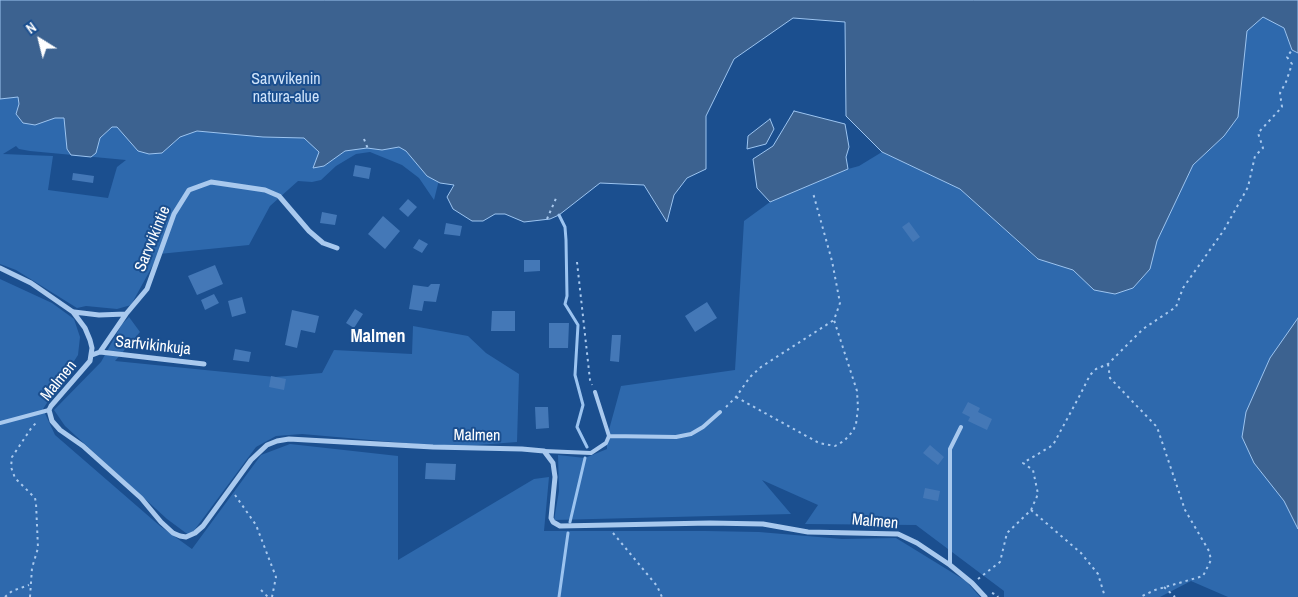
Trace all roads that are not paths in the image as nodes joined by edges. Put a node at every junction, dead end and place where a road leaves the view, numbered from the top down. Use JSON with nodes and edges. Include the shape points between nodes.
{"nodes":[{"id":1,"x":337,"y":248,"type":"dead end"},
{"id":2,"x":0,"y":268,"type":"edge"},
{"id":3,"x":73,"y":312,"type":"junction"},
{"id":4,"x":126,"y":314,"type":"junction"},
{"id":5,"x":100,"y":352,"type":"junction"},
{"id":6,"x":92,"y":355,"type":"junction"},
{"id":7,"x":204,"y":364,"type":"dead end"},
{"id":8,"x":595,"y":392,"type":"road end"},
{"id":9,"x":49,"y":410,"type":"junction"},
{"id":10,"x":720,"y":412,"type":"road end"},
{"id":11,"x":0,"y":423,"type":"edge"},
{"id":12,"x":961,"y":427,"type":"dead end"},
{"id":13,"x":609,"y":436,"type":"junction"},
{"id":14,"x":544,"y":451,"type":"junction"},
{"id":15,"x":950,"y":565,"type":"junction"},
{"id":16,"x":985,"y":597,"type":"edge"}],
"edges":[{"from":1,"to":4,"type":"street","name":"Sarvvikintie","via":[[323,243],[309,231],[279,196],[253,188],[211,182],[189,190],[174,214],[147,289]]},
{"from":2,"to":3,"type":"street","via":[[32,283]]},
{"from":3,"to":4,"type":"street"},
{"from":3,"to":6,"type":"street","via":[[85,328]]},
{"from":4,"to":5,"type":"street","name":"Sarvvikintie"},
{"from":5,"to":6,"type":"street"},
{"from":5,"to":7,"type":"street","name":"Sarfvikinkuja"},
{"from":6,"to":9,"type":"street","name":"Malmen","via":[[87,366]]},
{"from":8,"to":13,"type":"lane"},
{"from":9,"to":11,"type":"lane"},
{"from":9,"to":14,"type":"street","name":"Malmen","via":[[52,421],[60,430],[83,446],[141,498],[173,533],[186,537],[203,526],[259,451],[277,440]]},
{"from":10,"to":13,"type":"lane","via":[[691,434],[676,437]]},
{"from":12,"to":15,"type":"lane","via":[[950,449]]},
{"from":13,"to":14,"type":"lane","via":[[606,443],[591,453]]},
{"from":14,"to":15,"type":"street","name":"Malmen","via":[[555,469],[551,518],[560,526],[763,524],[808,532],[898,534],[918,543]]},
{"from":15,"to":16,"type":"street","name":"Malmen"}]}
